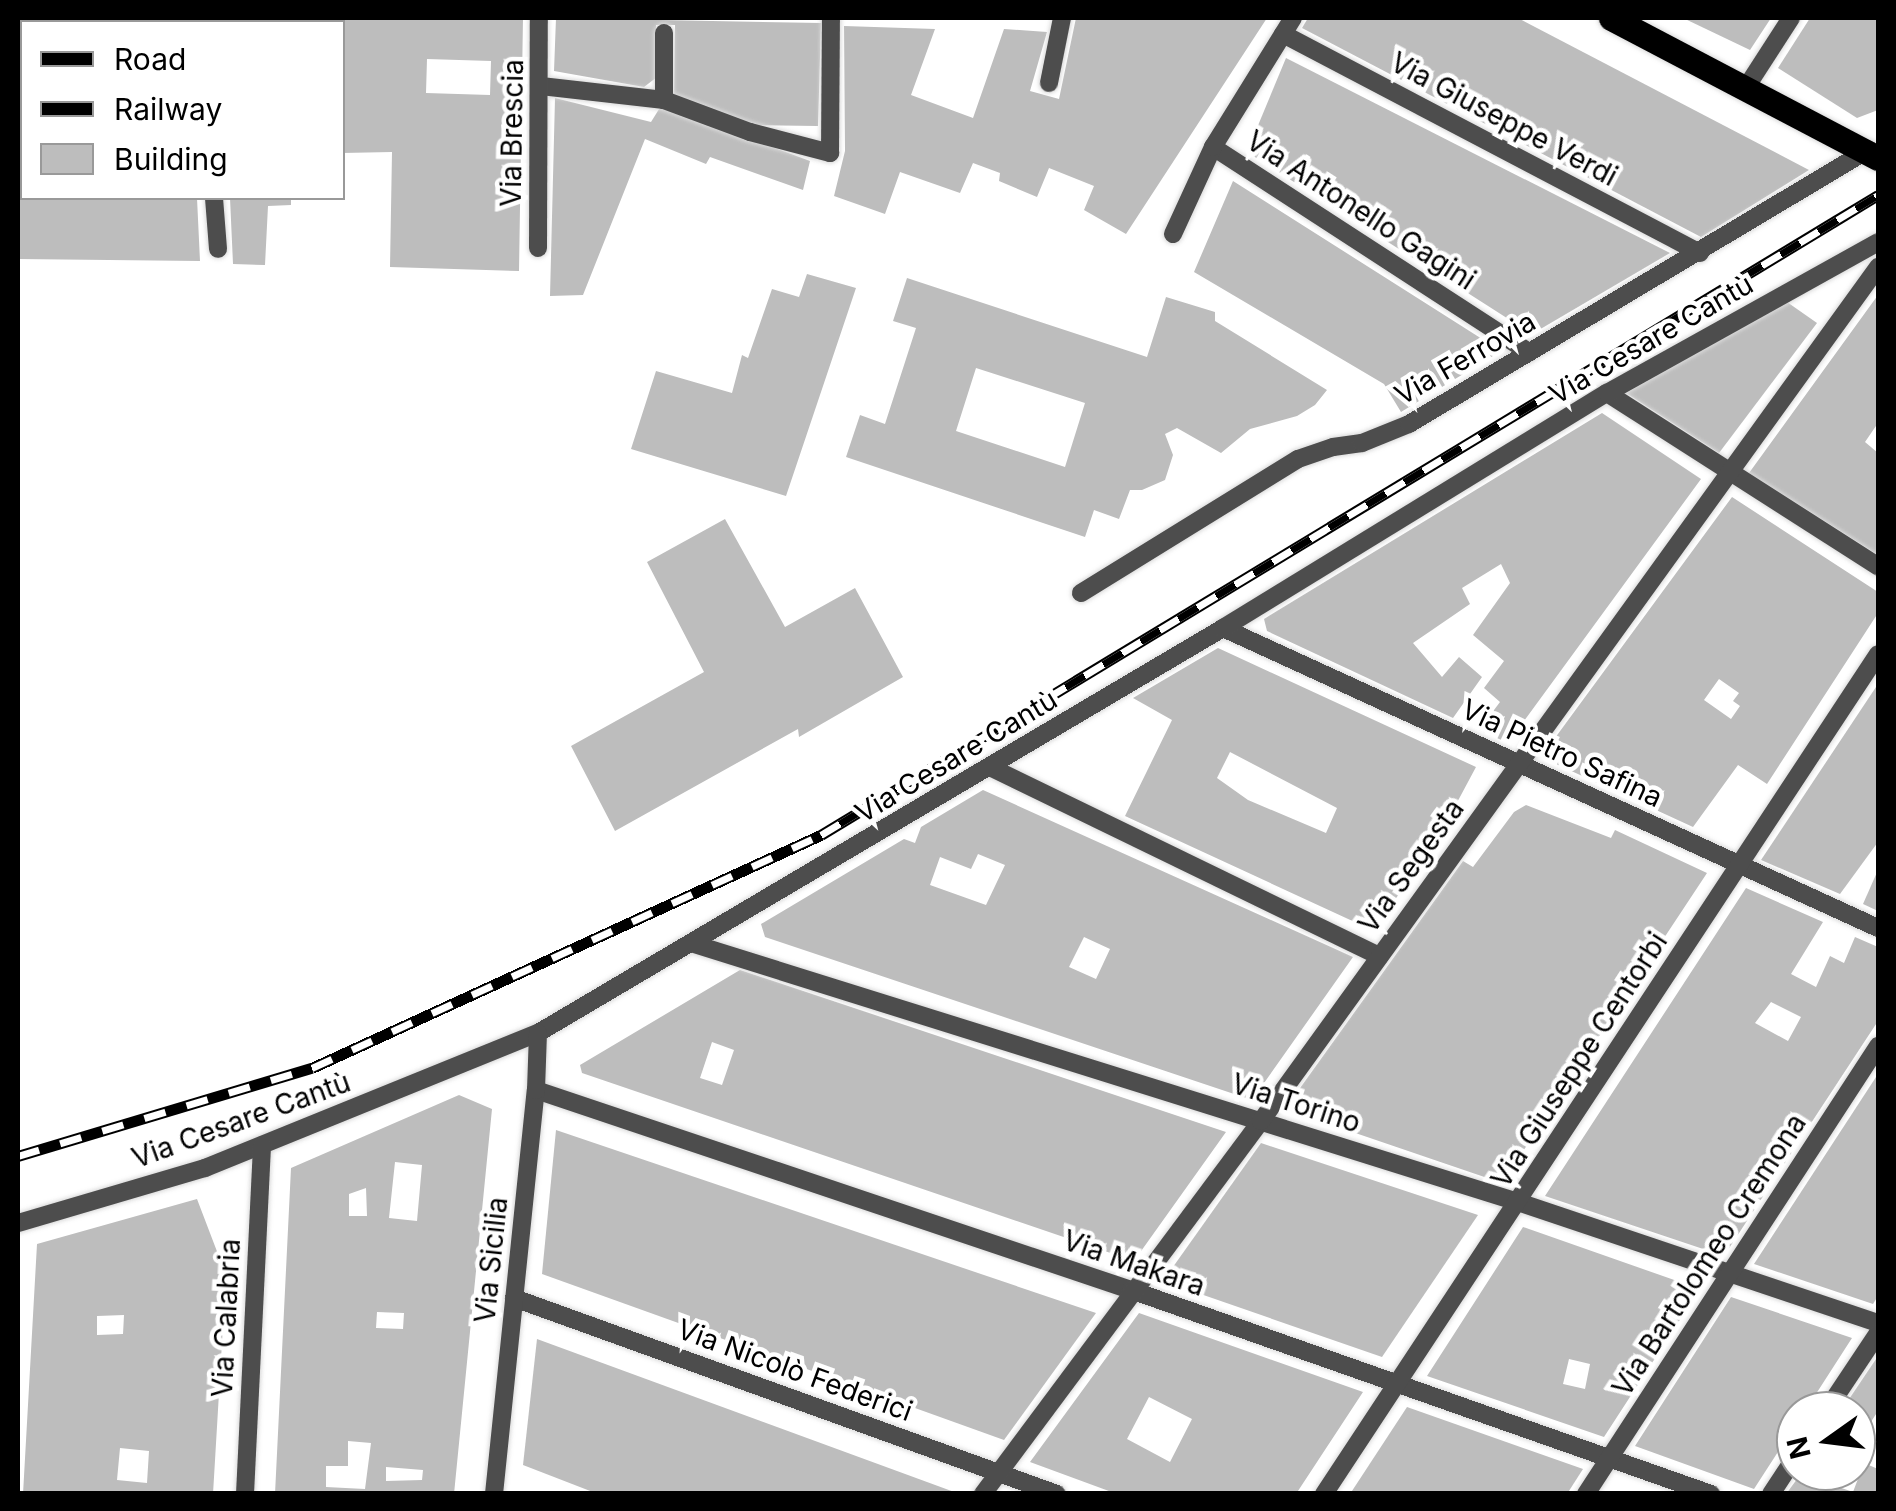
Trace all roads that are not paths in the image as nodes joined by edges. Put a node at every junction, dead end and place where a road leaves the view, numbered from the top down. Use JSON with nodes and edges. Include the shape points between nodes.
{"nodes":[{"id":1,"x":539,"y":18,"type":"edge"},
{"id":2,"x":832,"y":18,"type":"edge"},
{"id":3,"x":1062,"y":18,"type":"edge"},
{"id":4,"x":1293,"y":18,"type":"edge"},
{"id":5,"x":1611,"y":18,"type":"edge"},
{"id":6,"x":1791,"y":18,"type":"edge"},
{"id":7,"x":664,"y":33,"type":"dead end"},
{"id":8,"x":1283,"y":34,"type":"junction"},
{"id":9,"x":1049,"y":82,"type":"dead end"},
{"id":10,"x":541,"y":86,"type":"junction"},
{"id":11,"x":1747,"y":86,"type":"junction"},
{"id":12,"x":664,"y":100,"type":"junction"},
{"id":13,"x":1213,"y":147,"type":"junction"},
{"id":14,"x":1875,"y":151,"type":"edge"},
{"id":15,"x":214,"y":200,"type":"edge"},
{"id":16,"x":1174,"y":234,"type":"dead end"},
{"id":17,"x":1878,"y":242,"type":"edge"},
{"id":18,"x":538,"y":248,"type":"dead end"},
{"id":19,"x":218,"y":249,"type":"dead end"},
{"id":20,"x":1700,"y":253,"type":"junction"},
{"id":21,"x":1878,"y":267,"type":"edge"},
{"id":22,"x":1529,"y":352,"type":"junction"},
{"id":23,"x":1607,"y":393,"type":"junction"},
{"id":24,"x":1731,"y":472,"type":"junction"},
{"id":25,"x":1878,"y":566,"type":"edge"},
{"id":26,"x":1081,"y":593,"type":"dead end"},
{"id":27,"x":1223,"y":628,"type":"junction"},
{"id":28,"x":1878,"y":654,"type":"edge"},
{"id":29,"x":1519,"y":764,"type":"junction"},
{"id":30,"x":990,"y":768,"type":"junction"},
{"id":31,"x":1740,"y":865,"type":"junction"},
{"id":32,"x":1878,"y":928,"type":"edge"},
{"id":33,"x":694,"y":944,"type":"junction"},
{"id":34,"x":1380,"y":956,"type":"junction"},
{"id":35,"x":538,"y":1033,"type":"junction"},
{"id":36,"x":1878,"y":1046,"type":"edge"},
{"id":37,"x":536,"y":1090,"type":"junction"},
{"id":38,"x":1261,"y":1121,"type":"junction"},
{"id":39,"x":262,"y":1145,"type":"junction"},
{"id":40,"x":1518,"y":1202,"type":"junction"},
{"id":41,"x":18,"y":1224,"type":"edge"},
{"id":42,"x":1729,"y":1272,"type":"junction"},
{"id":43,"x":1131,"y":1290,"type":"junction"},
{"id":44,"x":514,"y":1298,"type":"junction"},
{"id":45,"x":1878,"y":1323,"type":"edge"},
{"id":46,"x":1878,"y":1333,"type":"edge"},
{"id":47,"x":1395,"y":1386,"type":"junction"},
{"id":48,"x":1839,"y":1391,"type":"edge"},
{"id":49,"x":1609,"y":1457,"type":"junction"},
{"id":50,"x":998,"y":1472,"type":"junction"},
{"id":51,"x":495,"y":1490,"type":"edge"},
{"id":52,"x":244,"y":1494,"type":"edge"},
{"id":53,"x":515,"y":1494,"type":"edge"},
{"id":54,"x":983,"y":1494,"type":"edge"},
{"id":55,"x":1057,"y":1494,"type":"edge"},
{"id":56,"x":1324,"y":1494,"type":"edge"},
{"id":57,"x":1586,"y":1494,"type":"edge"},
{"id":58,"x":1712,"y":1494,"type":"edge"}],
"edges":[{"from":1,"to":10,"type":"street","name":"Via Brescia"},
{"from":2,"to":12,"type":"street","via":[[830,153]]},
{"from":3,"to":9,"type":"street"},
{"from":4,"to":8,"type":"street"},
{"from":5,"to":11,"type":"main road"},
{"from":6,"to":11,"type":"street"},
{"from":7,"to":12,"type":"street"},
{"from":8,"to":13,"type":"street"},
{"from":8,"to":20,"type":"street","name":"Via Giuseppe Verdi"},
{"from":10,"to":12,"type":"street"},
{"from":10,"to":18,"type":"street","name":"Via Brescia"},
{"from":11,"to":14,"type":"main road"},
{"from":13,"to":16,"type":"street"},
{"from":13,"to":22,"type":"street","name":"Via Antonello Gagini"},
{"from":14,"to":20,"type":"street","name":"Via Ferrovia"},
{"from":15,"to":19,"type":"street"},
{"from":17,"to":23,"type":"street","name":"Via Cesare Cantù"},
{"from":20,"to":22,"type":"street","name":"Via Ferrovia"},
{"from":21,"to":24,"type":"street","name":"Via Segesta"},
{"from":22,"to":26,"type":"street","name":"Via Ferrovia","via":[[1409,424],[1298,460]]},
{"from":23,"to":24,"type":"street"},
{"from":23,"to":27,"type":"street","name":"Via Cesare Cantù"},
{"from":24,"to":25,"type":"street"},
{"from":24,"to":29,"type":"street","name":"Via Segesta"},
{"from":27,"to":29,"type":"street","name":"Via Pietro Safina"},
{"from":27,"to":30,"type":"street","name":"Via Cesare Cantù"},
{"from":28,"to":31,"type":"street","name":"Via Giuseppe Centorbi"},
{"from":29,"to":31,"type":"street","name":"Via Pietro Safina"},
{"from":29,"to":34,"type":"street","name":"Via Segesta"},
{"from":30,"to":33,"type":"street","name":"Via Cesare Cantù"},
{"from":30,"to":34,"type":"street"},
{"from":31,"to":32,"type":"street","name":"Via Pietro Safina"},
{"from":31,"to":40,"type":"street","name":"Via Giuseppe Centorbi"},
{"from":33,"to":35,"type":"street","name":"Via Cesare Cantù"},
{"from":33,"to":38,"type":"street","name":"Via Torino"},
{"from":34,"to":38,"type":"street","name":"Via Segesta"},
{"from":35,"to":37,"type":"street","name":"Via Sicilia"},
{"from":35,"to":39,"type":"street","name":"Via Cesare Cantù"},
{"from":36,"to":42,"type":"street","name":"Via Bartolomeo Cremona"},
{"from":37,"to":43,"type":"street","name":"Via Makara"},
{"from":37,"to":44,"type":"street","name":"Via Sicilia"},
{"from":38,"to":40,"type":"street","name":"Via Torino"},
{"from":38,"to":43,"type":"street","name":"Via Segesta"},
{"from":39,"to":41,"type":"street","name":"Via Cesare Cantù"},
{"from":39,"to":52,"type":"street","name":"Via Calabria"},
{"from":40,"to":42,"type":"street","name":"Via Torino"},
{"from":40,"to":47,"type":"street","name":"Via Giuseppe Centorbi"},
{"from":42,"to":45,"type":"street","name":"Via Torino"},
{"from":42,"to":49,"type":"street","name":"Via Bartolomeo Cremona"},
{"from":43,"to":47,"type":"street","name":"Via Makara"},
{"from":43,"to":50,"type":"street","name":"Via Segesta"},
{"from":44,"to":50,"type":"street","name":"Via Nicolò Federici"},
{"from":44,"to":51,"type":"street","name":"Via Sicilia"},
{"from":46,"to":48,"type":"street"},
{"from":47,"to":49,"type":"street","name":"Via Makara"},
{"from":47,"to":56,"type":"street","name":"Via Giuseppe Centorbi"},
{"from":49,"to":57,"type":"street","name":"Via Bartolomeo Cremona"},
{"from":49,"to":58,"type":"street","name":"Via Makara"},
{"from":50,"to":54,"type":"street","name":"Via Segesta"},
{"from":50,"to":55,"type":"street","name":"Via Nicolò Federici"},
{"from":51,"to":53,"type":"street"}]}
